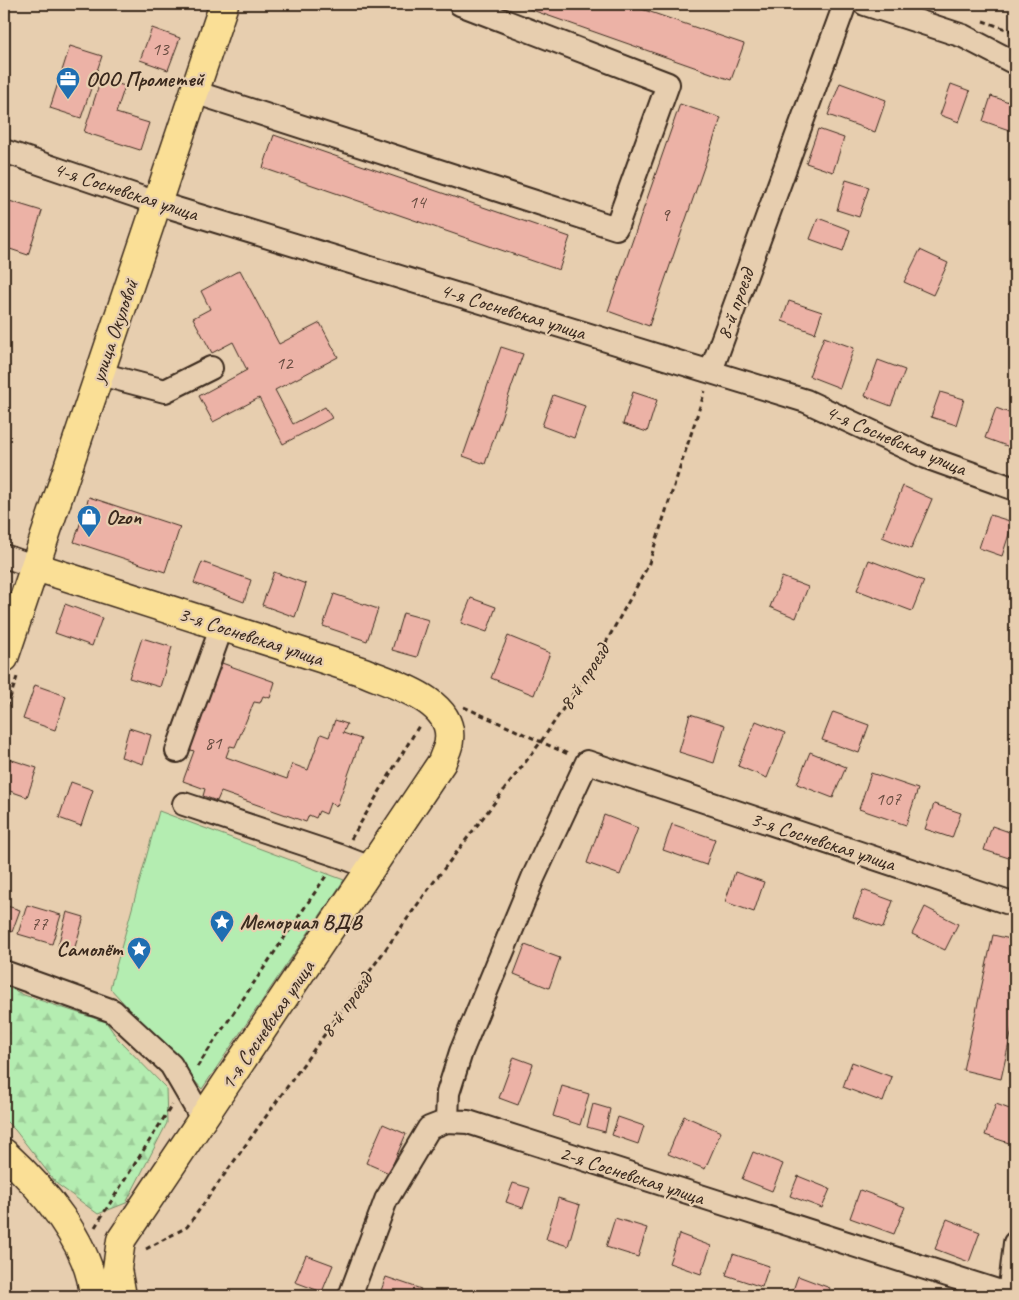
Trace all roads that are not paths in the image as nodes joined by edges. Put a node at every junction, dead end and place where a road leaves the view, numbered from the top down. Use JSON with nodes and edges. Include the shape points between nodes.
{"nodes":[{"id":1,"x":224,"y":4,"type":"edge"},
{"id":2,"x":460,"y":4,"type":"edge"},
{"id":3,"x":845,"y":4,"type":"edge"},
{"id":4,"x":865,"y":4,"type":"edge"},
{"id":5,"x":1015,"y":64,"type":"edge"},
{"id":6,"x":194,"y":92,"type":"junction"},
{"id":7,"x":4,"y":151,"type":"edge"},
{"id":8,"x":158,"y":203,"type":"junction"},
{"id":9,"x":211,"y":368,"type":"dead end"},
{"id":10,"x":711,"y":371,"type":"junction"},
{"id":11,"x":100,"y":374,"type":"junction"},
{"id":12,"x":1015,"y":488,"type":"edge"},
{"id":13,"x":4,"y":556,"type":"edge"},
{"id":14,"x":36,"y":566,"type":"junction"},
{"id":15,"x":222,"y":626,"type":"junction"},
{"id":16,"x":4,"y":658,"type":"edge"},
{"id":17,"x":177,"y":751,"type":"dead end"},
{"id":18,"x":442,"y":762,"type":"joint"},
{"id":19,"x":184,"y":804,"type":"dead end"},
{"id":20,"x":371,"y":868,"type":"junction"},
{"id":21,"x":1015,"y":905,"type":"edge"},
{"id":22,"x":4,"y":972,"type":"edge"},
{"id":23,"x":203,"y":1120,"type":"junction"},
{"id":24,"x":447,"y":1121,"type":"junction"},
{"id":25,"x":4,"y":1153,"type":"edge"},
{"id":26,"x":1015,"y":1243,"type":"edge"},
{"id":27,"x":94,"y":1296,"type":"edge"},
{"id":28,"x":122,"y":1296,"type":"edge"},
{"id":29,"x":350,"y":1296,"type":"edge"},
{"id":30,"x":1010,"y":1296,"type":"edge"}],
"edges":[{"from":1,"to":6,"type":"main road","name":"улица Окуловой"},
{"from":2,"to":6,"type":"street","via":[[668,84],[616,228]]},
{"from":3,"to":10,"type":"street","name":"8-й проезд"},
{"from":4,"to":5,"type":"street","via":[[963,36]]},
{"from":6,"to":8,"type":"main road","name":"улица Окуловой"},
{"from":7,"to":8,"type":"street","name":"4-я Сосневская улица"},
{"from":8,"to":10,"type":"street","name":"4-я Сосневская улица"},
{"from":8,"to":11,"type":"main road","name":"улица Окуловой"},
{"from":9,"to":11,"type":"street","via":[[165,391]]},
{"from":10,"to":12,"type":"street","name":"4-я Сосневская улица","via":[[806,402],[926,457]]},
{"from":11,"to":14,"type":"main road","name":"улица Окуловой"},
{"from":13,"to":14,"type":"street","name":"3-я Сосневская улица"},
{"from":14,"to":15,"type":"main road","name":"3-я Сосневская улица"},
{"from":14,"to":16,"type":"main road","name":"улица Окуловой"},
{"from":15,"to":17,"type":"street"},
{"from":15,"to":18,"type":"main road","name":"3-я Сосневская улица","via":[[364,672],[413,692],[446,718],[450,739]]},
{"from":18,"to":20,"type":"main road","name":"1-я Сосневская улица"},
{"from":19,"to":20,"type":"street"},
{"from":20,"to":23,"type":"main road","name":"1-я Сосневская улица"},
{"from":21,"to":24,"type":"street","name":"3-я Сосневская улица","via":[[587,762],[533,878],[461,1052],[448,1093]]},
{"from":22,"to":23,"type":"street","via":[[113,1011],[172,1065]]},
{"from":23,"to":28,"type":"main road","name":"1-я Сосневская улица","via":[[121,1240],[117,1269]]},
{"from":24,"to":29,"type":"street","via":[[429,1128],[386,1200]]},
{"from":24,"to":30,"type":"street","name":"2-я Сосневская улица","via":[[468,1122]]},
{"from":25,"to":27,"type":"main road","via":[[75,1237],[84,1255]]},
{"from":26,"to":30,"type":"street"}]}
